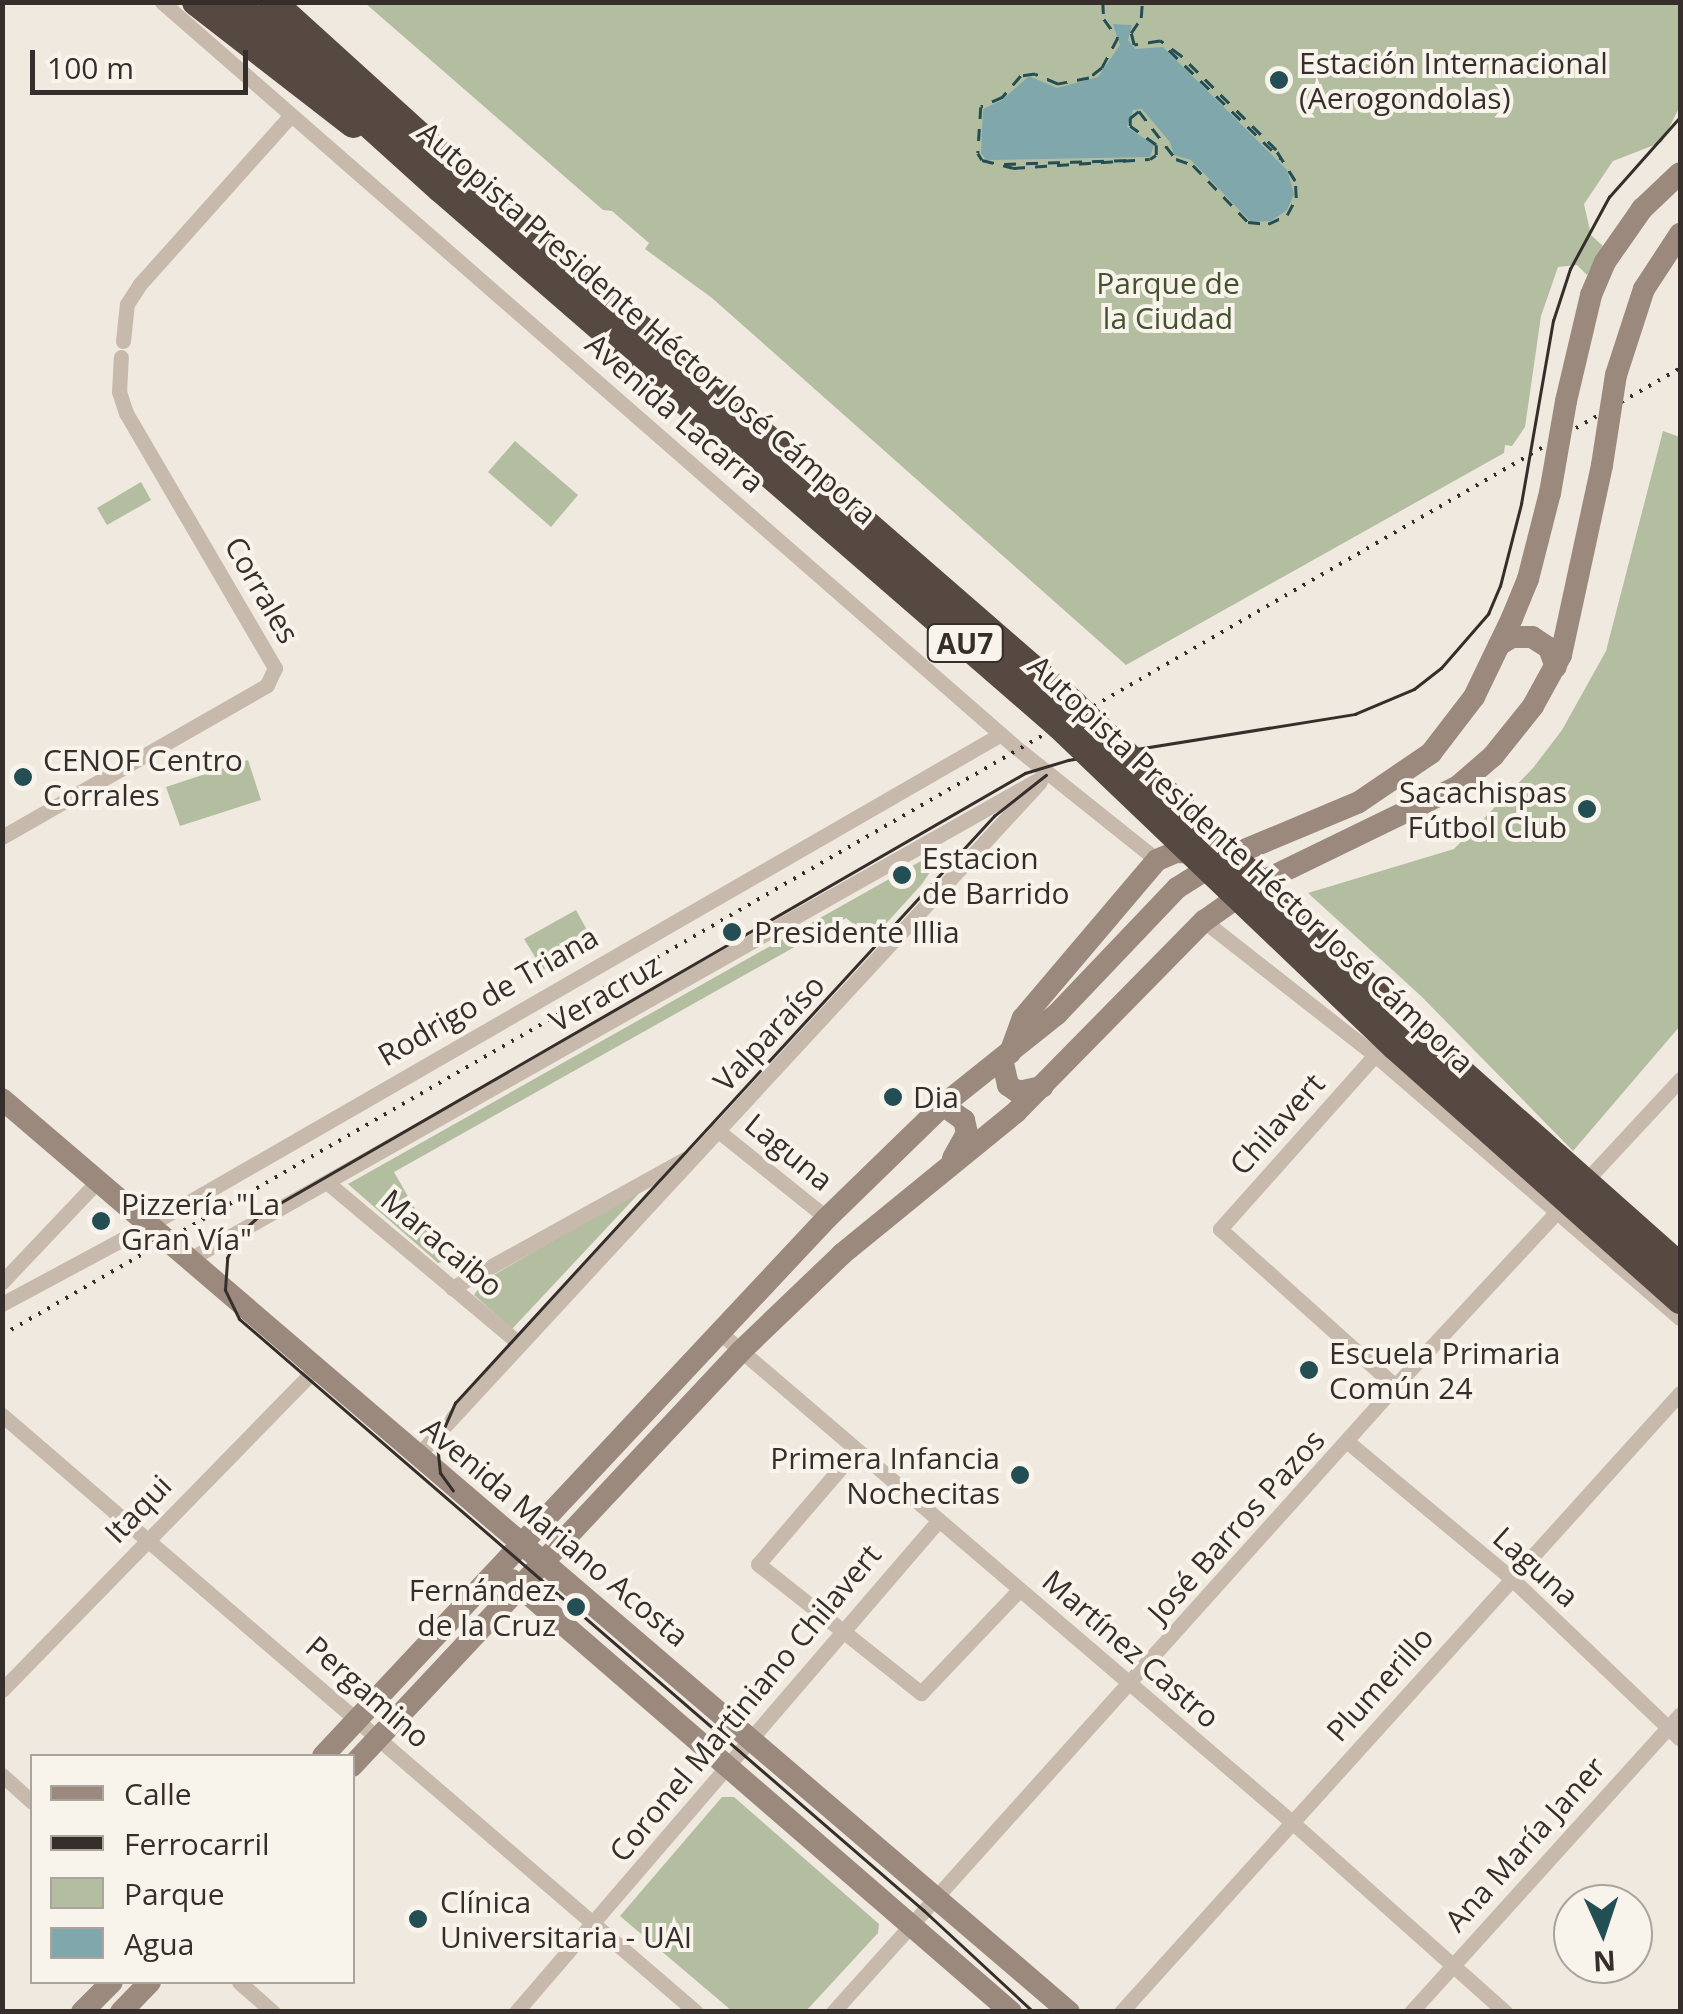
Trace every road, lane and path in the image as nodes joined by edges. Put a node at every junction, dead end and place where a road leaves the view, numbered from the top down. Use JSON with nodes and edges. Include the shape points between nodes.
{"nodes":[{"id":1,"x":162,"y":2,"type":"edge"},
{"id":2,"x":196,"y":2,"type":"edge"},
{"id":3,"x":234,"y":2,"type":"edge"},
{"id":4,"x":272,"y":2,"type":"edge"},
{"id":5,"x":295,"y":2,"type":"edge"},
{"id":6,"x":290,"y":116,"type":"junction"},
{"id":7,"x":1680,"y":173,"type":"edge"},
{"id":8,"x":452,"y":182,"type":"junction"},
{"id":9,"x":1680,"y":234,"type":"edge"},
{"id":10,"x":1499,"y":645,"type":"junction"},
{"id":11,"x":1556,"y":667,"type":"junction"},
{"id":12,"x":1000,"y":734,"type":"junction"},
{"id":13,"x":1048,"y":774,"type":"junction"},
{"id":14,"x":2,"y":837,"type":"edge"},
{"id":15,"x":1222,"y":859,"type":"junction"},
{"id":16,"x":1157,"y":860,"type":"junction"},
{"id":17,"x":1204,"y":921,"type":"junction"},
{"id":18,"x":1375,"y":1055,"type":"junction"},
{"id":19,"x":1006,"y":1056,"type":"junction"},
{"id":20,"x":1680,"y":1079,"type":"edge"},
{"id":21,"x":1042,"y":1087,"type":"junction"},
{"id":22,"x":2,"y":1099,"type":"edge"},
{"id":23,"x":943,"y":1105,"type":"junction"},
{"id":24,"x":717,"y":1130,"type":"junction"},
{"id":25,"x":694,"y":1154,"type":"junction"},
{"id":26,"x":945,"y":1169,"type":"junction"},
{"id":27,"x":98,"y":1181,"type":"junction"},
{"id":28,"x":329,"y":1184,"type":"junction"},
{"id":29,"x":1557,"y":1213,"type":"junction"},
{"id":30,"x":827,"y":1218,"type":"junction"},
{"id":31,"x":149,"y":1225,"type":"junction"},
{"id":32,"x":190,"y":1259,"type":"junction"},
{"id":33,"x":1680,"y":1267,"type":"edge"},
{"id":34,"x":2,"y":1282,"type":"edge"},
{"id":35,"x":452,"y":1288,"type":"junction"},
{"id":36,"x":1680,"y":1300,"type":"edge"},
{"id":37,"x":2,"y":1304,"type":"edge"},
{"id":38,"x":1680,"y":1318,"type":"edge"},
{"id":39,"x":718,"y":1331,"type":"junction"},
{"id":40,"x":520,"y":1344,"type":"junction"},
{"id":41,"x":741,"y":1351,"type":"junction"},
{"id":42,"x":315,"y":1369,"type":"junction"},
{"id":43,"x":1395,"y":1386,"type":"junction"},
{"id":44,"x":1680,"y":1393,"type":"edge"},
{"id":45,"x":2,"y":1415,"type":"edge"},
{"id":46,"x":1348,"y":1443,"type":"junction"},
{"id":47,"x":855,"y":1451,"type":"junction"},
{"id":48,"x":418,"y":1455,"type":"junction"},
{"id":49,"x":938,"y":1522,"type":"junction"},
{"id":50,"x":146,"y":1540,"type":"junction"},
{"id":51,"x":523,"y":1543,"type":"junction"},
{"id":52,"x":544,"y":1561,"type":"junction"},
{"id":53,"x":498,"y":1568,"type":"junction"},
{"id":54,"x":1512,"y":1578,"type":"junction"},
{"id":55,"x":521,"y":1588,"type":"junction"},
{"id":56,"x":1019,"y":1590,"type":"junction"},
{"id":57,"x":842,"y":1629,"type":"junction"},
{"id":58,"x":1128,"y":1684,"type":"junction"},
{"id":59,"x":2,"y":1690,"type":"edge"},
{"id":60,"x":1680,"y":1714,"type":"edge"},
{"id":61,"x":357,"y":1717,"type":"junction"},
{"id":62,"x":1674,"y":1734,"type":"edge"},
{"id":63,"x":379,"y":1737,"type":"junction"},
{"id":64,"x":750,"y":1737,"type":"junction"},
{"id":65,"x":324,"y":1754,"type":"edge"},
{"id":66,"x":355,"y":1763,"type":"edge"},
{"id":67,"x":727,"y":1766,"type":"junction"},
{"id":68,"x":2,"y":1776,"type":"edge"},
{"id":69,"x":30,"y":1800,"type":"edge"},
{"id":70,"x":1293,"y":1824,"type":"junction"},
{"id":71,"x":937,"y":1896,"type":"junction"},
{"id":72,"x":596,"y":1922,"type":"junction"},
{"id":73,"x":911,"y":1924,"type":"junction"},
{"id":74,"x":1454,"y":1964,"type":"junction"},
{"id":75,"x":110,"y":1984,"type":"edge"},
{"id":76,"x":148,"y":1984,"type":"edge"},
{"id":77,"x":241,"y":1984,"type":"edge"},
{"id":78,"x":82,"y":2012,"type":"edge"},
{"id":79,"x":122,"y":2012,"type":"edge"},
{"id":80,"x":273,"y":2012,"type":"edge"},
{"id":81,"x":516,"y":2012,"type":"edge"},
{"id":82,"x":696,"y":2012,"type":"edge"},
{"id":83,"x":833,"y":2012,"type":"edge"},
{"id":84,"x":1011,"y":2012,"type":"edge"},
{"id":85,"x":1069,"y":2012,"type":"edge"},
{"id":86,"x":1121,"y":2012,"type":"edge"},
{"id":87,"x":1411,"y":2012,"type":"edge"},
{"id":88,"x":1505,"y":2012,"type":"edge"}],
"edges":[{"from":1,"to":6,"type":"street","name":"Avenida Lacarra"},
{"from":2,"to":8,"type":"highway","bridge":true},
{"from":3,"to":8,"type":"highway","name":"Autopista Presidente Héctor José Cámpora","number":"AU7","bridge":true},
{"from":4,"to":8,"type":"highway","name":"Autopista Presidente Héctor José Cámpora","number":"AU7"},
{"from":5,"to":8,"type":"highway","via":[[401,105]]},
{"from":6,"to":12,"type":"street","name":"Avenida Lacarra"},
{"from":6,"to":14,"type":"street","name":"Corrales","via":[[140,284],[128,304],[119,392],[270,657],[273,677]]},
{"from":7,"to":10,"type":"main road","bridge":true,"via":[[1642,209],[1591,295],[1528,579]]},
{"from":8,"to":33,"type":"highway","name":"Autopista Presidente Héctor José Cámpora","number":"AU7","bridge":true,"via":[[1074,705],[1411,1028]]},
{"from":8,"to":36,"type":"highway","name":"Autopista Presidente Héctor José Cámpora","number":"AU7","bridge":true,"via":[[1060,726],[1395,1046]]},
{"from":9,"to":11,"type":"main road","bridge":true,"via":[[1644,289],[1616,376],[1570,626]]},
{"from":10,"to":11,"type":"main road","via":[[1532,637],[1548,648]]},
{"from":10,"to":15,"type":"main road","via":[[1474,697],[1431,753],[1359,802]]},
{"from":11,"to":17,"type":"main road","via":[[1514,732],[1474,775],[1401,818],[1255,885]]},
{"from":12,"to":13,"type":"street","name":"Avenida Lacarra"},
{"from":12,"to":31,"type":"street","name":"Rodrigo de Triana"},
{"from":13,"to":16,"type":"street","name":"Avenida Lacarra"},
{"from":13,"to":24,"type":"street","name":"Valparaíso"},
{"from":13,"to":28,"type":"street","name":"Veracruz"},
{"from":15,"to":16,"type":"main road","via":[[1176,852]]},
{"from":15,"to":19,"type":"main road","via":[[1178,888],[1089,984]]},
{"from":16,"to":19,"type":"main road","via":[[1023,1018]]},
{"from":17,"to":18,"type":"street"},
{"from":17,"to":21,"type":"main road"},
{"from":18,"to":29,"type":"street"},
{"from":18,"to":43,"type":"street","name":"Chilavert","via":[[1220,1229]]},
{"from":19,"to":21,"type":"main road","via":[[1000,1068],[1008,1085],[1031,1092]]},
{"from":19,"to":23,"type":"main road"},
{"from":20,"to":29,"type":"street","name":"José Barros Pazos"},
{"from":21,"to":26,"type":"main road"},
{"from":22,"to":27,"type":"main road","name":"Avenida Mariano Acosta"},
{"from":23,"to":26,"type":"main road","via":[[964,1120],[966,1133]]},
{"from":23,"to":30,"type":"main road"},
{"from":24,"to":25,"type":"street","name":"Valparaíso"},
{"from":24,"to":30,"type":"street","name":"Laguna"},
{"from":25,"to":35,"type":"street","name":"Valparaíso"},
{"from":25,"to":40,"type":"street","name":"Valparaíso"},
{"from":26,"to":41,"type":"main road","via":[[842,1254]]},
{"from":27,"to":31,"type":"main road","name":"Avenida Mariano Acosta"},
{"from":27,"to":34,"type":"street"},
{"from":28,"to":32,"type":"street","name":"Veracruz"},
{"from":28,"to":35,"type":"street","name":"Maracaibo"},
{"from":29,"to":38,"type":"street"},
{"from":29,"to":43,"type":"street","name":"José Barros Pazos"},
{"from":30,"to":39,"type":"main road"},
{"from":31,"to":32,"type":"main road","name":"Avenida Mariano Acosta"},
{"from":31,"to":37,"type":"street","name":"Rodrigo de Triana"},
{"from":32,"to":42,"type":"main road","name":"Avenida Mariano Acosta"},
{"from":35,"to":40,"type":"street","name":"Maracaibo"},
{"from":39,"to":41,"type":"street","name":"Martínez Castro"},
{"from":39,"to":51,"type":"main road"},
{"from":40,"to":48,"type":"street","name":"Valparaíso"},
{"from":41,"to":47,"type":"street","name":"Martínez Castro"},
{"from":41,"to":52,"type":"main road"},
{"from":42,"to":48,"type":"main road","name":"Avenida Mariano Acosta"},
{"from":42,"to":50,"type":"street","name":"Itaqui"},
{"from":43,"to":46,"type":"street","name":"José Barros Pazos"},
{"from":44,"to":54,"type":"street","name":"Plumerillo"},
{"from":45,"to":50,"type":"street","name":"Pergamino"},
{"from":46,"to":54,"type":"street","name":"Laguna"},
{"from":46,"to":58,"type":"street","name":"José Barros Pazos"},
{"from":47,"to":49,"type":"street","name":"Martínez Castro"},
{"from":47,"to":57,"type":"street","via":[[758,1564]]},
{"from":48,"to":51,"type":"main road","name":"Avenida Mariano Acosta"},
{"from":49,"to":56,"type":"street","name":"Martínez Castro"},
{"from":49,"to":57,"type":"street","name":"Coronel Martiniano Chilavert"},
{"from":50,"to":59,"type":"street","name":"Itaqui"},
{"from":50,"to":61,"type":"street","name":"Pergamino"},
{"from":51,"to":52,"type":"main road","name":"Avenida Mariano Acosta"},
{"from":51,"to":53,"type":"main road"},
{"from":52,"to":55,"type":"main road"},
{"from":52,"to":64,"type":"main road","name":"Avenida Mariano Acosta"},
{"from":53,"to":55,"type":"main road"},
{"from":53,"to":61,"type":"main road"},
{"from":54,"to":62,"type":"street","name":"Laguna"},
{"from":54,"to":70,"type":"street","name":"Plumerillo"},
{"from":55,"to":63,"type":"main road"},
{"from":55,"to":67,"type":"main road"},
{"from":56,"to":57,"type":"street","via":[[921,1692]]},
{"from":56,"to":58,"type":"street","name":"Martínez Castro"},
{"from":57,"to":64,"type":"street","name":"Coronel Martiniano Chilavert"},
{"from":58,"to":70,"type":"street","name":"Martínez Castro"},
{"from":58,"to":71,"type":"street","name":"José Barros Pazos"},
{"from":60,"to":62,"type":"street","name":"Ana María Janer"},
{"from":61,"to":63,"type":"street","name":"Pergamino"},
{"from":61,"to":65,"type":"main road"},
{"from":62,"to":74,"type":"street","name":"Ana María Janer"},
{"from":63,"to":66,"type":"main road"},
{"from":63,"to":72,"type":"street","name":"Pergamino"},
{"from":64,"to":67,"type":"street","name":"Coronel Martiniano Chilavert"},
{"from":64,"to":71,"type":"main road","name":"Avenida Mariano Acosta"},
{"from":67,"to":72,"type":"street","name":"Coronel Martiniano Chilavert"},
{"from":67,"to":73,"type":"main road"},
{"from":68,"to":69,"type":"street"},
{"from":70,"to":74,"type":"street","name":"Martínez Castro"},
{"from":70,"to":86,"type":"street","name":"Plumerillo"},
{"from":71,"to":73,"type":"street","name":"José Barros Pazos"},
{"from":71,"to":85,"type":"main road","name":"Avenida Mariano Acosta"},
{"from":72,"to":81,"type":"street","name":"Coronel Martiniano Chilavert"},
{"from":72,"to":82,"type":"street","name":"Pergamino"},
{"from":73,"to":83,"type":"street","name":"José Barros Pazos"},
{"from":73,"to":84,"type":"main road"},
{"from":74,"to":87,"type":"street","name":"Ana María Janer"},
{"from":74,"to":88,"type":"street","name":"Martínez Castro"},
{"from":75,"to":78,"type":"main road"},
{"from":76,"to":79,"type":"main road"},
{"from":77,"to":80,"type":"street"}]}
